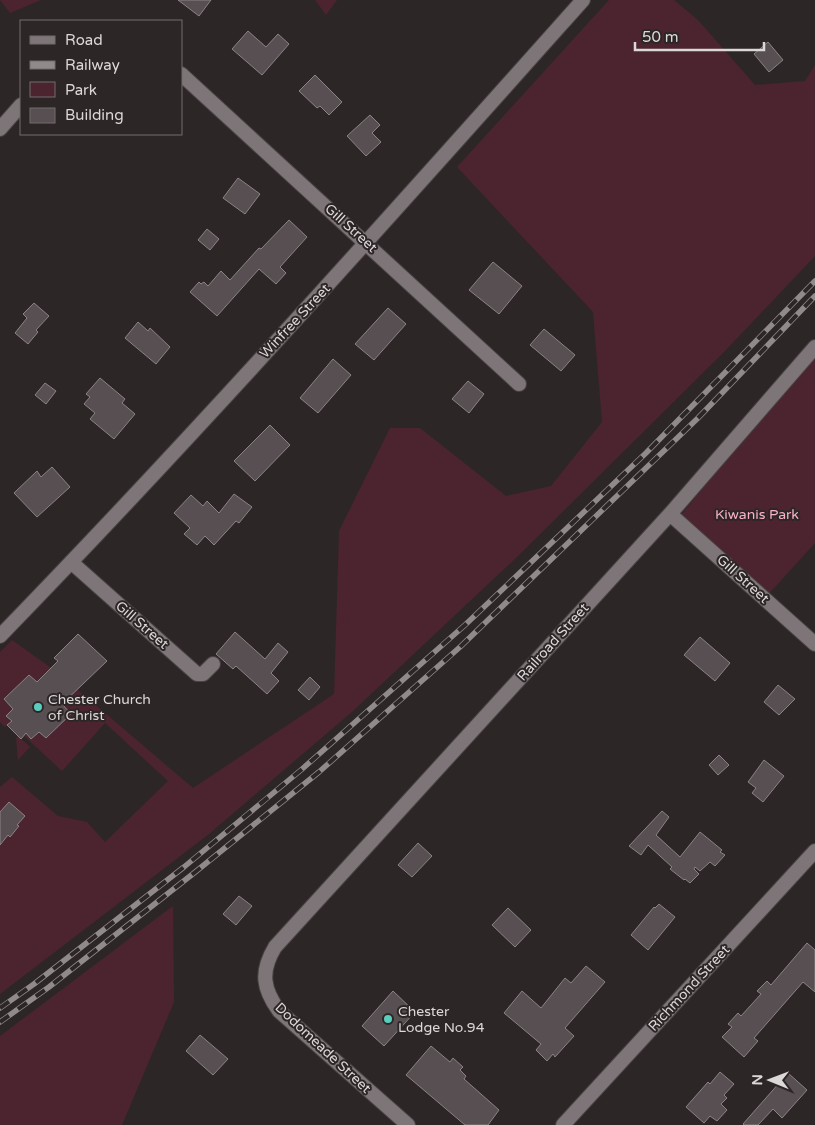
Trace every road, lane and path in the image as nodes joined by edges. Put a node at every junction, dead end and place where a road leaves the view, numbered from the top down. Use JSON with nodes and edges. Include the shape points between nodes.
{"nodes":[{"id":1,"x":583,"y":0,"type":"edge"},
{"id":2,"x":182,"y":75,"type":"edge"},
{"id":3,"x":20,"y":106,"type":"edge"},
{"id":4,"x":0,"y":129,"type":"edge"},
{"id":5,"x":367,"y":243,"type":"junction"},
{"id":6,"x":815,"y":347,"type":"edge"},
{"id":7,"x":519,"y":384,"type":"dead end"},
{"id":8,"x":670,"y":514,"type":"junction"},
{"id":9,"x":71,"y":562,"type":"junction"},
{"id":10,"x":0,"y":636,"type":"edge"},
{"id":11,"x":815,"y":644,"type":"edge"},
{"id":12,"x":213,"y":664,"type":"dead end"},
{"id":13,"x":815,"y":851,"type":"edge"},
{"id":14,"x":287,"y":934,"type":"joint"},
{"id":15,"x":408,"y":1125,"type":"edge"},
{"id":16,"x":563,"y":1125,"type":"edge"}],
"edges":[{"from":1,"to":5,"type":"street","name":"Winfree Street"},
{"from":2,"to":5,"type":"street","name":"Gill Street"},
{"from":3,"to":4,"type":"street"},
{"from":5,"to":7,"type":"street","name":"Gill Street"},
{"from":5,"to":9,"type":"street","name":"Winfree Street"},
{"from":6,"to":8,"type":"street","name":"Railroad Street"},
{"from":8,"to":11,"type":"street","name":"Gill Street"},
{"from":8,"to":14,"type":"street","name":"Railroad Street"},
{"from":9,"to":10,"type":"street","name":"Winfree Street"},
{"from":9,"to":12,"type":"street","name":"Gill Street","via":[[197,674],[202,674]]},
{"from":13,"to":16,"type":"street","name":"Richmond Street"},
{"from":14,"to":15,"type":"street","name":"Dodomeade Street","via":[[275,947],[265,970],[270,998],[280,1011]]}]}
